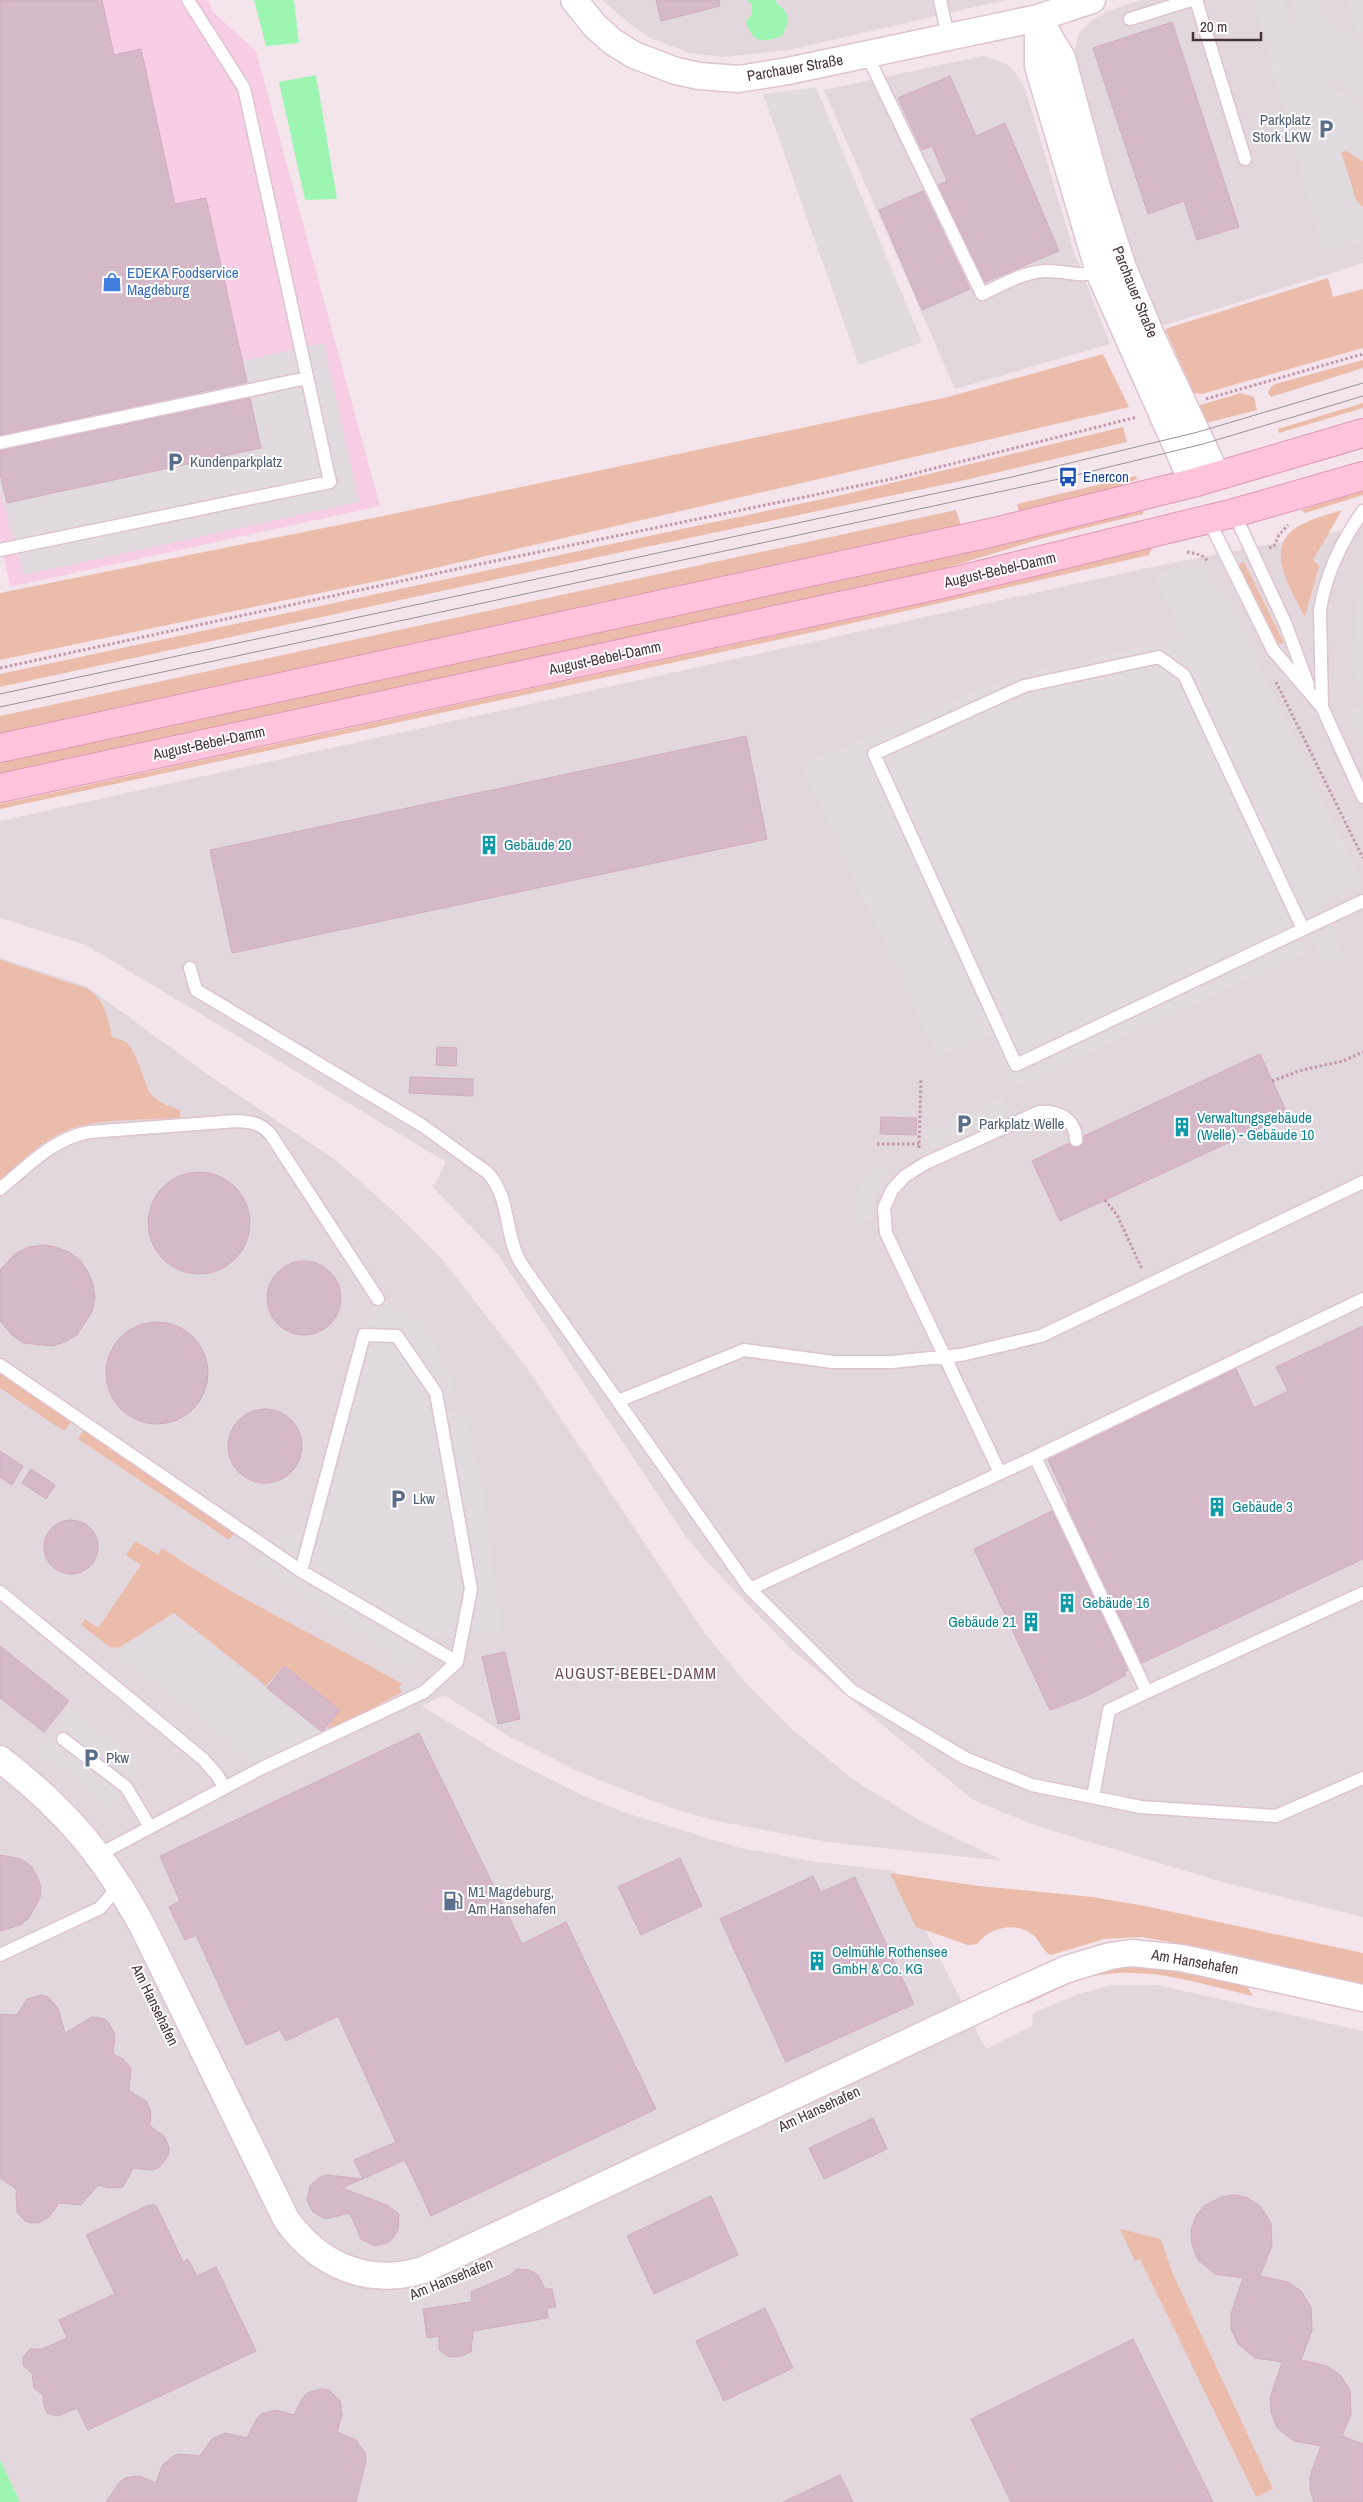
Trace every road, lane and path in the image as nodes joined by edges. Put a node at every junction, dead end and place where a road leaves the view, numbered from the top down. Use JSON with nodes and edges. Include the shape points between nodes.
{"nodes":[{"id":1,"x":188,"y":0,"type":"edge"},
{"id":2,"x":574,"y":0,"type":"edge"},
{"id":3,"x":940,"y":0,"type":"edge"},
{"id":4,"x":1092,"y":0,"type":"edge"},
{"id":5,"x":1191,"y":0,"type":"edge"},
{"id":6,"x":1196,"y":0,"type":"edge"},
{"id":7,"x":1038,"y":18,"type":"junction"},
{"id":8,"x":1130,"y":19,"type":"dead end"},
{"id":9,"x":946,"y":26,"type":"junction"},
{"id":10,"x":867,"y":55,"type":"junction"},
{"id":11,"x":1245,"y":159,"type":"dead end"},
{"id":12,"x":1099,"y":272,"type":"junction"},
{"id":13,"x":1363,"y":354,"type":"edge"},
{"id":14,"x":307,"y":378,"type":"junction"},
{"id":15,"x":1204,"y":399,"type":"dead end"},
{"id":16,"x":1141,"y":416,"type":"dead end"},
{"id":17,"x":1363,"y":433,"type":"edge"},
{"id":18,"x":0,"y":443,"type":"edge"},
{"id":19,"x":1363,"y":476,"type":"edge"},
{"id":20,"x":1205,"y":479,"type":"junction"},
{"id":21,"x":1363,"y":511,"type":"edge"},
{"id":22,"x":1234,"y":513,"type":"junction"},
{"id":23,"x":1208,"y":519,"type":"junction"},
{"id":24,"x":1291,"y":524,"type":"dead end"},
{"id":25,"x":1267,"y":549,"type":"dead end"},
{"id":26,"x":0,"y":550,"type":"edge"},
{"id":27,"x":0,"y":668,"type":"edge"},
{"id":28,"x":1272,"y":676,"type":"dead end"},
{"id":29,"x":1312,"y":694,"type":"junction"},
{"id":30,"x":1322,"y":707,"type":"junction"},
{"id":31,"x":0,"y":748,"type":"edge"},
{"id":32,"x":0,"y":788,"type":"edge"},
{"id":33,"x":1363,"y":797,"type":"edge"},
{"id":34,"x":1363,"y":858,"type":"edge"},
{"id":35,"x":1363,"y":901,"type":"edge"},
{"id":36,"x":1303,"y":928,"type":"junction"},
{"id":37,"x":190,"y":968,"type":"dead end"},
{"id":38,"x":1363,"y":1052,"type":"edge"},
{"id":39,"x":921,"y":1078,"type":"dead end"},
{"id":40,"x":1272,"y":1081,"type":"dead end"},
{"id":41,"x":1076,"y":1140,"type":"dead end"},
{"id":42,"x":877,"y":1144,"type":"dead end"},
{"id":43,"x":919,"y":1144,"type":"junction"},
{"id":44,"x":926,"y":1163,"type":"junction"},
{"id":45,"x":1363,"y":1182,"type":"edge"},
{"id":46,"x":0,"y":1189,"type":"edge"},
{"id":47,"x":1105,"y":1200,"type":"dead end"},
{"id":48,"x":1150,"y":1284,"type":"junction"},
{"id":49,"x":378,"y":1299,"type":"dead end"},
{"id":50,"x":1363,"y":1299,"type":"edge"},
{"id":51,"x":945,"y":1356,"type":"junction"},
{"id":52,"x":0,"y":1365,"type":"edge"},
{"id":53,"x":618,"y":1401,"type":"junction"},
{"id":54,"x":1035,"y":1457,"type":"junction"},
{"id":55,"x":1000,"y":1473,"type":"junction"},
{"id":56,"x":301,"y":1571,"type":"junction"},
{"id":57,"x":750,"y":1589,"type":"junction"},
{"id":58,"x":0,"y":1592,"type":"edge"},
{"id":59,"x":1363,"y":1593,"type":"edge"},
{"id":60,"x":457,"y":1662,"type":"junction"},
{"id":61,"x":1147,"y":1692,"type":"junction"},
{"id":62,"x":63,"y":1739,"type":"dead end"},
{"id":63,"x":0,"y":1759,"type":"edge"},
{"id":64,"x":1363,"y":1778,"type":"edge"},
{"id":65,"x":224,"y":1787,"type":"junction"},
{"id":66,"x":1093,"y":1798,"type":"junction"},
{"id":67,"x":150,"y":1827,"type":"junction"},
{"id":68,"x":98,"y":1855,"type":"junction"},
{"id":69,"x":120,"y":1886,"type":"junction"},
{"id":70,"x":0,"y":1955,"type":"edge"},
{"id":71,"x":1363,"y":1998,"type":"edge"}],
"edges":[{"from":1,"to":14,"type":"lane","via":[[244,88]]},
{"from":2,"to":10,"type":"street","name":"Parchauer Straße","via":[[595,26],[634,55],[699,76],[755,77]]},
{"from":3,"to":9,"type":"lane"},
{"from":4,"to":7,"type":"street","name":"Parchauer Straße"},
{"from":5,"to":8,"type":"lane"},
{"from":6,"to":11,"type":"lane"},
{"from":7,"to":9,"type":"street","name":"Parchauer Straße"},
{"from":7,"to":12,"type":"street","name":"Parchauer Straße","via":[[1038,66]]},
{"from":7,"to":20,"type":"street","name":"Parchauer Straße","via":[[1062,58],[1122,265]]},
{"from":9,"to":10,"type":"street","name":"Parchauer Straße"},
{"from":10,"to":12,"type":"lane","via":[[982,294],[1038,271],[1084,276]]},
{"from":12,"to":20,"type":"street","name":"Parchauer Straße"},
{"from":13,"to":15,"type":"path"},
{"from":14,"to":18,"type":"lane"},
{"from":14,"to":26,"type":"lane","via":[[330,482]]},
{"from":16,"to":27,"type":"path","via":[[896,478]]},
{"from":17,"to":20,"type":"main road"},
{"from":19,"to":22,"type":"main road","name":"August-Bebel-Damm"},
{"from":20,"to":22,"type":"main road"},
{"from":20,"to":23,"type":"main road"},
{"from":20,"to":31,"type":"main road","via":[[990,534]]},
{"from":21,"to":30,"type":"lane","via":[[1340,547],[1322,598]]},
{"from":22,"to":23,"type":"main road","name":"August-Bebel-Damm"},
{"from":22,"to":29,"type":"lane","via":[[1286,625]]},
{"from":23,"to":29,"type":"lane","via":[[1273,650]]},
{"from":23,"to":32,"type":"main road","name":"August-Bebel-Damm","via":[[942,584]]},
{"from":24,"to":25,"type":"path","via":[[1285,525],[1274,546]]},
{"from":28,"to":34,"type":"path"},
{"from":29,"to":30,"type":"lane"},
{"from":30,"to":33,"type":"lane"},
{"from":35,"to":36,"type":"lane"},
{"from":36,"to":36,"type":"lane","via":[[1184,675],[1159,657],[1024,686],[874,754],[1016,1065]]},
{"from":37,"to":53,"type":"lane","via":[[196,990],[415,1122],[488,1173],[502,1194],[511,1242],[520,1262]]},
{"from":38,"to":40,"type":"path","via":[[1343,1061]]},
{"from":39,"to":43,"type":"path"},
{"from":41,"to":44,"type":"lane","via":[[1075,1130],[1065,1117],[1055,1112],[1039,1112]]},
{"from":42,"to":43,"type":"path"},
{"from":43,"to":44,"type":"path"},
{"from":44,"to":51,"type":"lane","via":[[895,1185],[884,1208],[884,1222],[888,1238]]},
{"from":45,"to":48,"type":"lane"},
{"from":46,"to":49,"type":"lane","via":[[54,1144],[80,1134],[237,1122],[258,1124],[271,1135]]},
{"from":47,"to":48,"type":"path","via":[[1117,1215]]},
{"from":48,"to":51,"type":"lane","via":[[1041,1336],[998,1348]]},
{"from":50,"to":54,"type":"lane"},
{"from":51,"to":53,"type":"lane","via":[[892,1362],[833,1362],[744,1350]]},
{"from":51,"to":55,"type":"lane"},
{"from":52,"to":56,"type":"lane"},
{"from":53,"to":57,"type":"lane"},
{"from":54,"to":55,"type":"lane"},
{"from":54,"to":61,"type":"lane"},
{"from":55,"to":57,"type":"lane"},
{"from":56,"to":60,"type":"lane"},
{"from":56,"to":60,"type":"lane","via":[[364,1335],[397,1336],[436,1393],[471,1589]]},
{"from":57,"to":66,"type":"lane","via":[[851,1690],[964,1758],[1032,1785]]},
{"from":58,"to":65,"type":"lane","via":[[203,1759]]},
{"from":59,"to":61,"type":"lane"},
{"from":60,"to":65,"type":"lane","via":[[424,1692]]},
{"from":61,"to":66,"type":"lane","via":[[1109,1710]]},
{"from":62,"to":67,"type":"lane","via":[[126,1787]]},
{"from":63,"to":68,"type":"street","name":"Am Hansehafen","via":[[53,1803]]},
{"from":64,"to":66,"type":"lane","via":[[1276,1816],[1141,1807]]},
{"from":65,"to":67,"type":"lane"},
{"from":67,"to":68,"type":"lane"},
{"from":68,"to":69,"type":"street","name":"Am Hansehafen"},
{"from":69,"to":70,"type":"lane","via":[[100,1908]]},
{"from":69,"to":71,"type":"street","name":"Am Hansehafen","via":[[283,2215],[303,2240],[326,2259],[348,2270],[374,2276],[423,2270],[1002,1998],[1090,1961],[1120,1954],[1159,1954]]}]}
